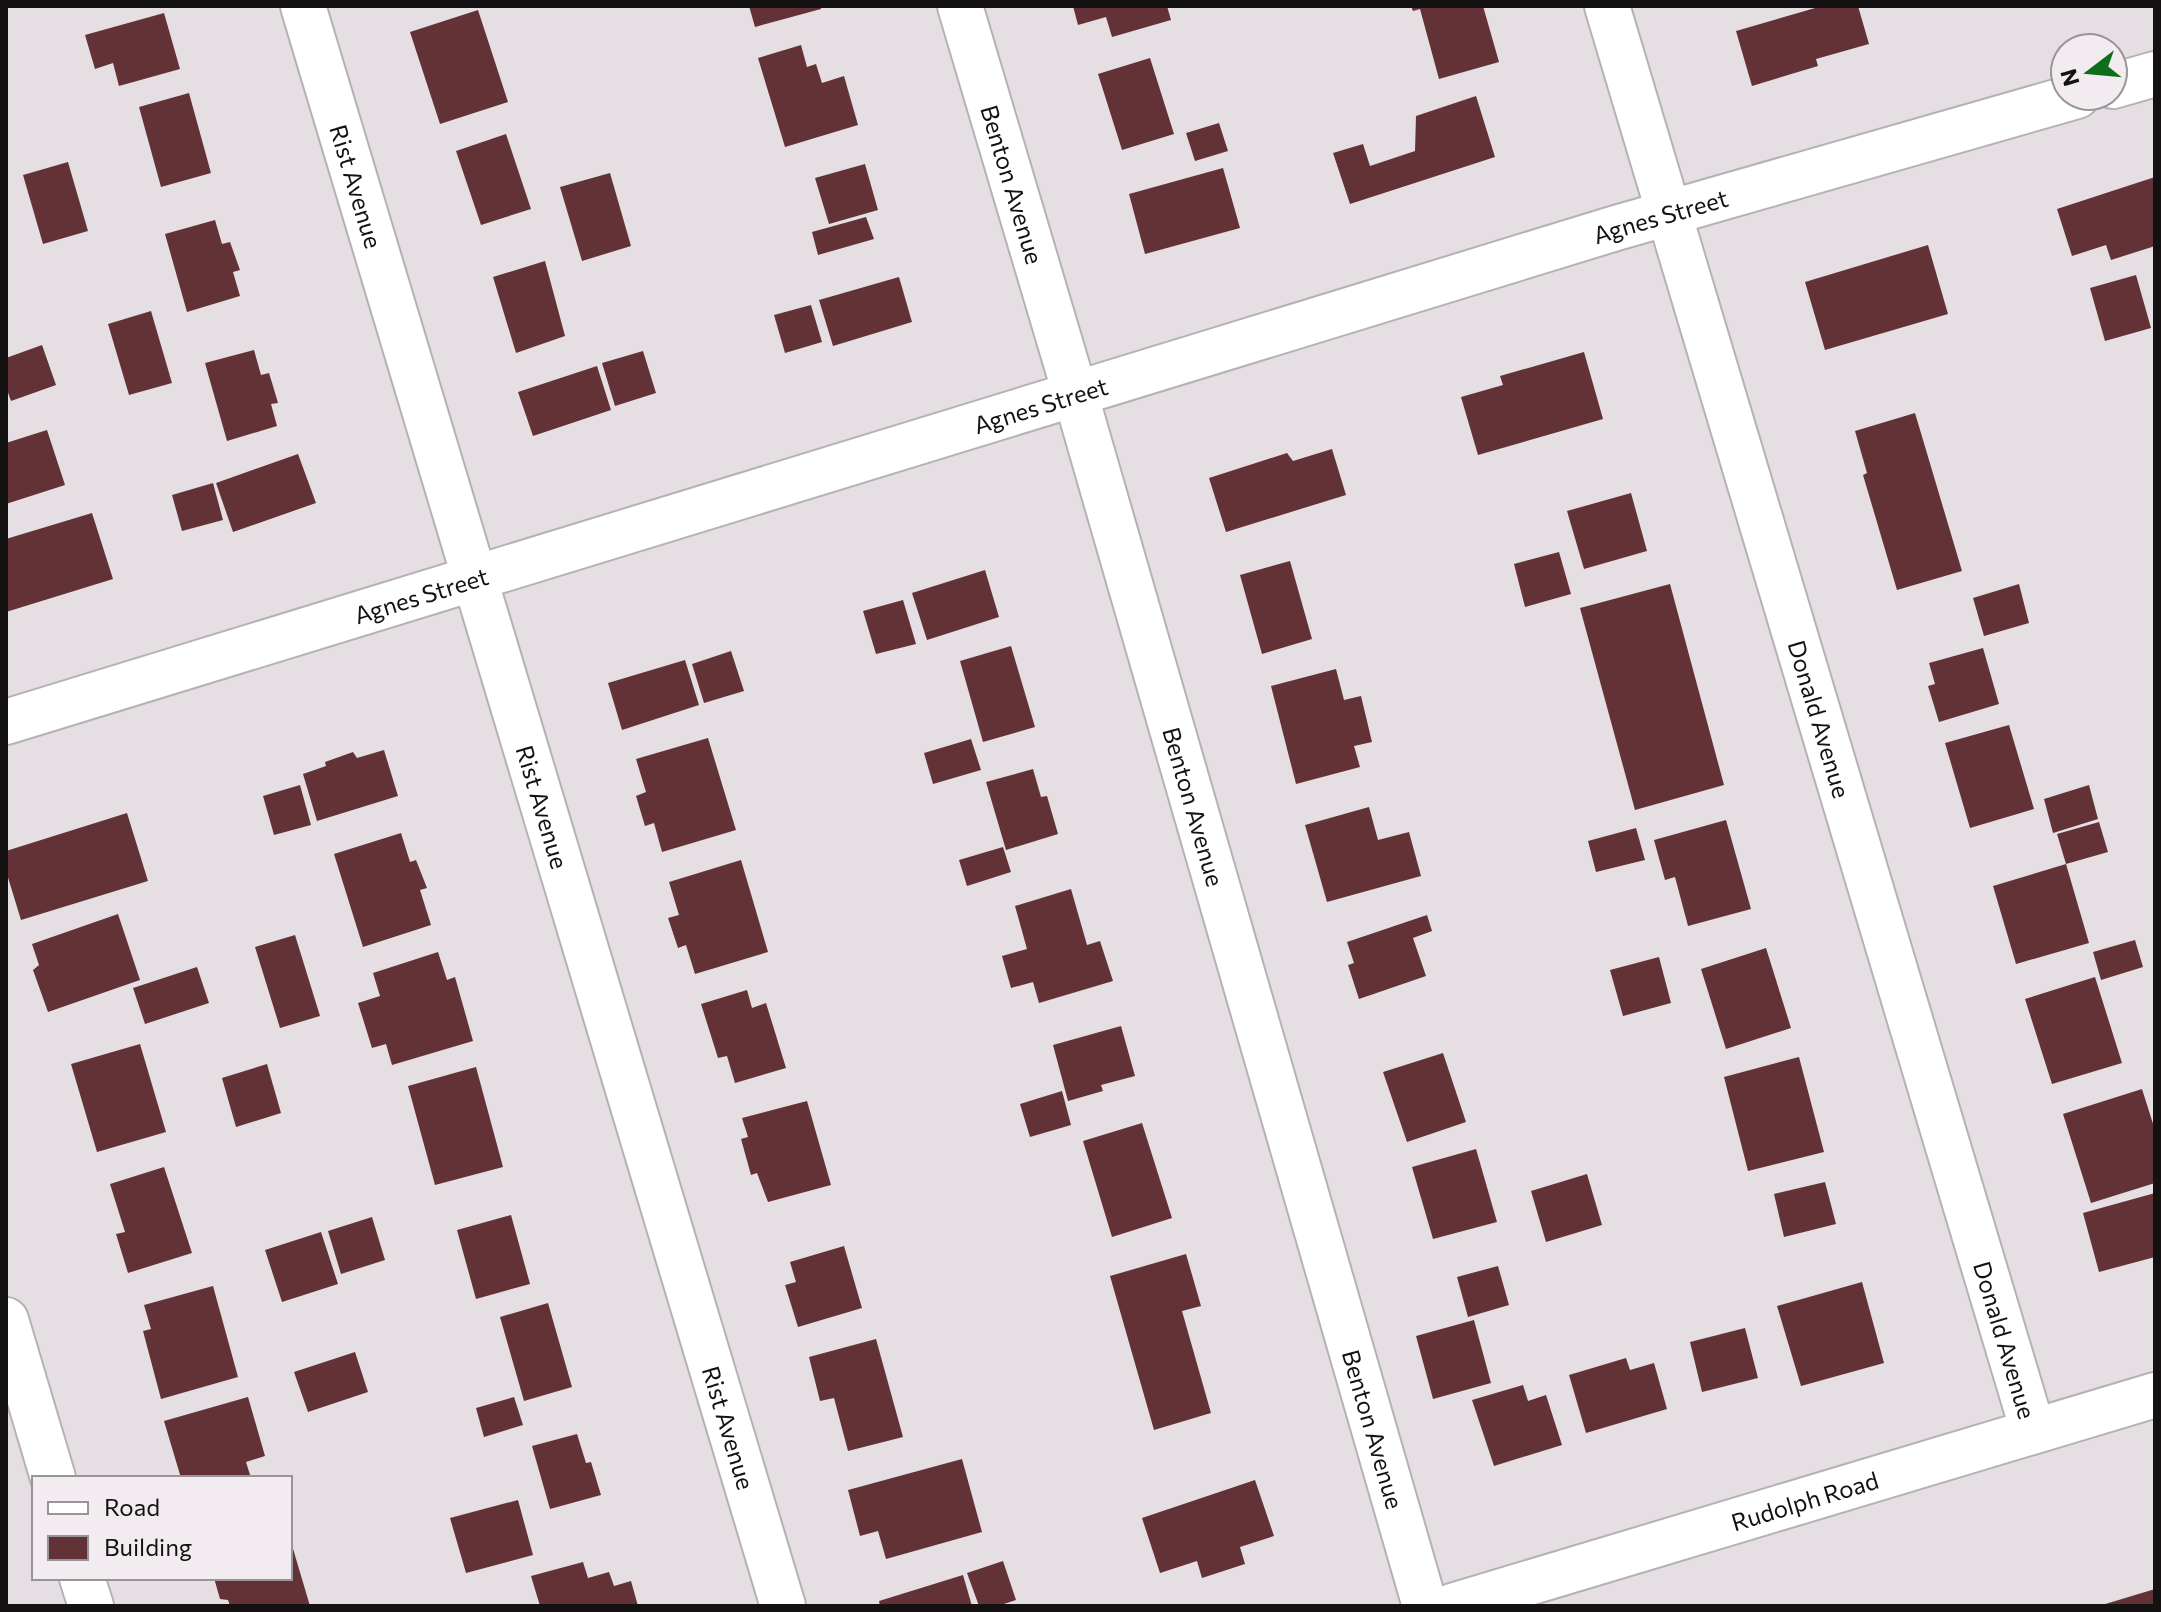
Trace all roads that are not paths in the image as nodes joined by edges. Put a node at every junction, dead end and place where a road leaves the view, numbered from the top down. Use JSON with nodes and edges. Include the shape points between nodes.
{"nodes":[{"id":1,"x":303,"y":6,"type":"edge"},
{"id":2,"x":960,"y":6,"type":"edge"},
{"id":3,"x":1607,"y":6,"type":"edge"},
{"id":4,"x":2155,"y":74,"type":"edge"},
{"id":5,"x":2129,"y":81,"type":"edge"},
{"id":6,"x":2049,"y":104,"type":"edge"},
{"id":7,"x":1669,"y":213,"type":"junction"},
{"id":8,"x":1075,"y":393,"type":"junction"},
{"id":9,"x":476,"y":576,"type":"junction"},
{"id":10,"x":6,"y":722,"type":"edge"},
{"id":11,"x":6,"y":1320,"type":"edge"},
{"id":12,"x":2155,"y":1395,"type":"edge"},
{"id":13,"x":2033,"y":1431,"type":"junction"},
{"id":14,"x":52,"y":1476,"type":"edge"},
{"id":15,"x":83,"y":1580,"type":"edge"},
{"id":16,"x":91,"y":1606,"type":"edge"},
{"id":17,"x":783,"y":1606,"type":"edge"},
{"id":18,"x":1425,"y":1606,"type":"edge"},
{"id":19,"x":1452,"y":1606,"type":"edge"}],
"edges":[{"from":1,"to":9,"type":"street","name":"Rist Avenue"},
{"from":2,"to":8,"type":"street","name":"Benton Avenue"},
{"from":3,"to":7,"type":"street","name":"Donald Avenue"},
{"from":4,"to":5,"type":"street"},
{"from":6,"to":7,"type":"street","name":"Agnes Street"},
{"from":7,"to":8,"type":"street","name":"Agnes Street"},
{"from":7,"to":13,"type":"street","name":"Donald Avenue"},
{"from":8,"to":9,"type":"street","name":"Agnes Street"},
{"from":8,"to":18,"type":"street","name":"Benton Avenue"},
{"from":9,"to":10,"type":"street","name":"Agnes Street"},
{"from":9,"to":17,"type":"street","name":"Rist Avenue"},
{"from":11,"to":14,"type":"street"},
{"from":12,"to":13,"type":"street","name":"Rudolph Road"},
{"from":13,"to":19,"type":"street","name":"Rudolph Road"},
{"from":15,"to":16,"type":"street"}]}
